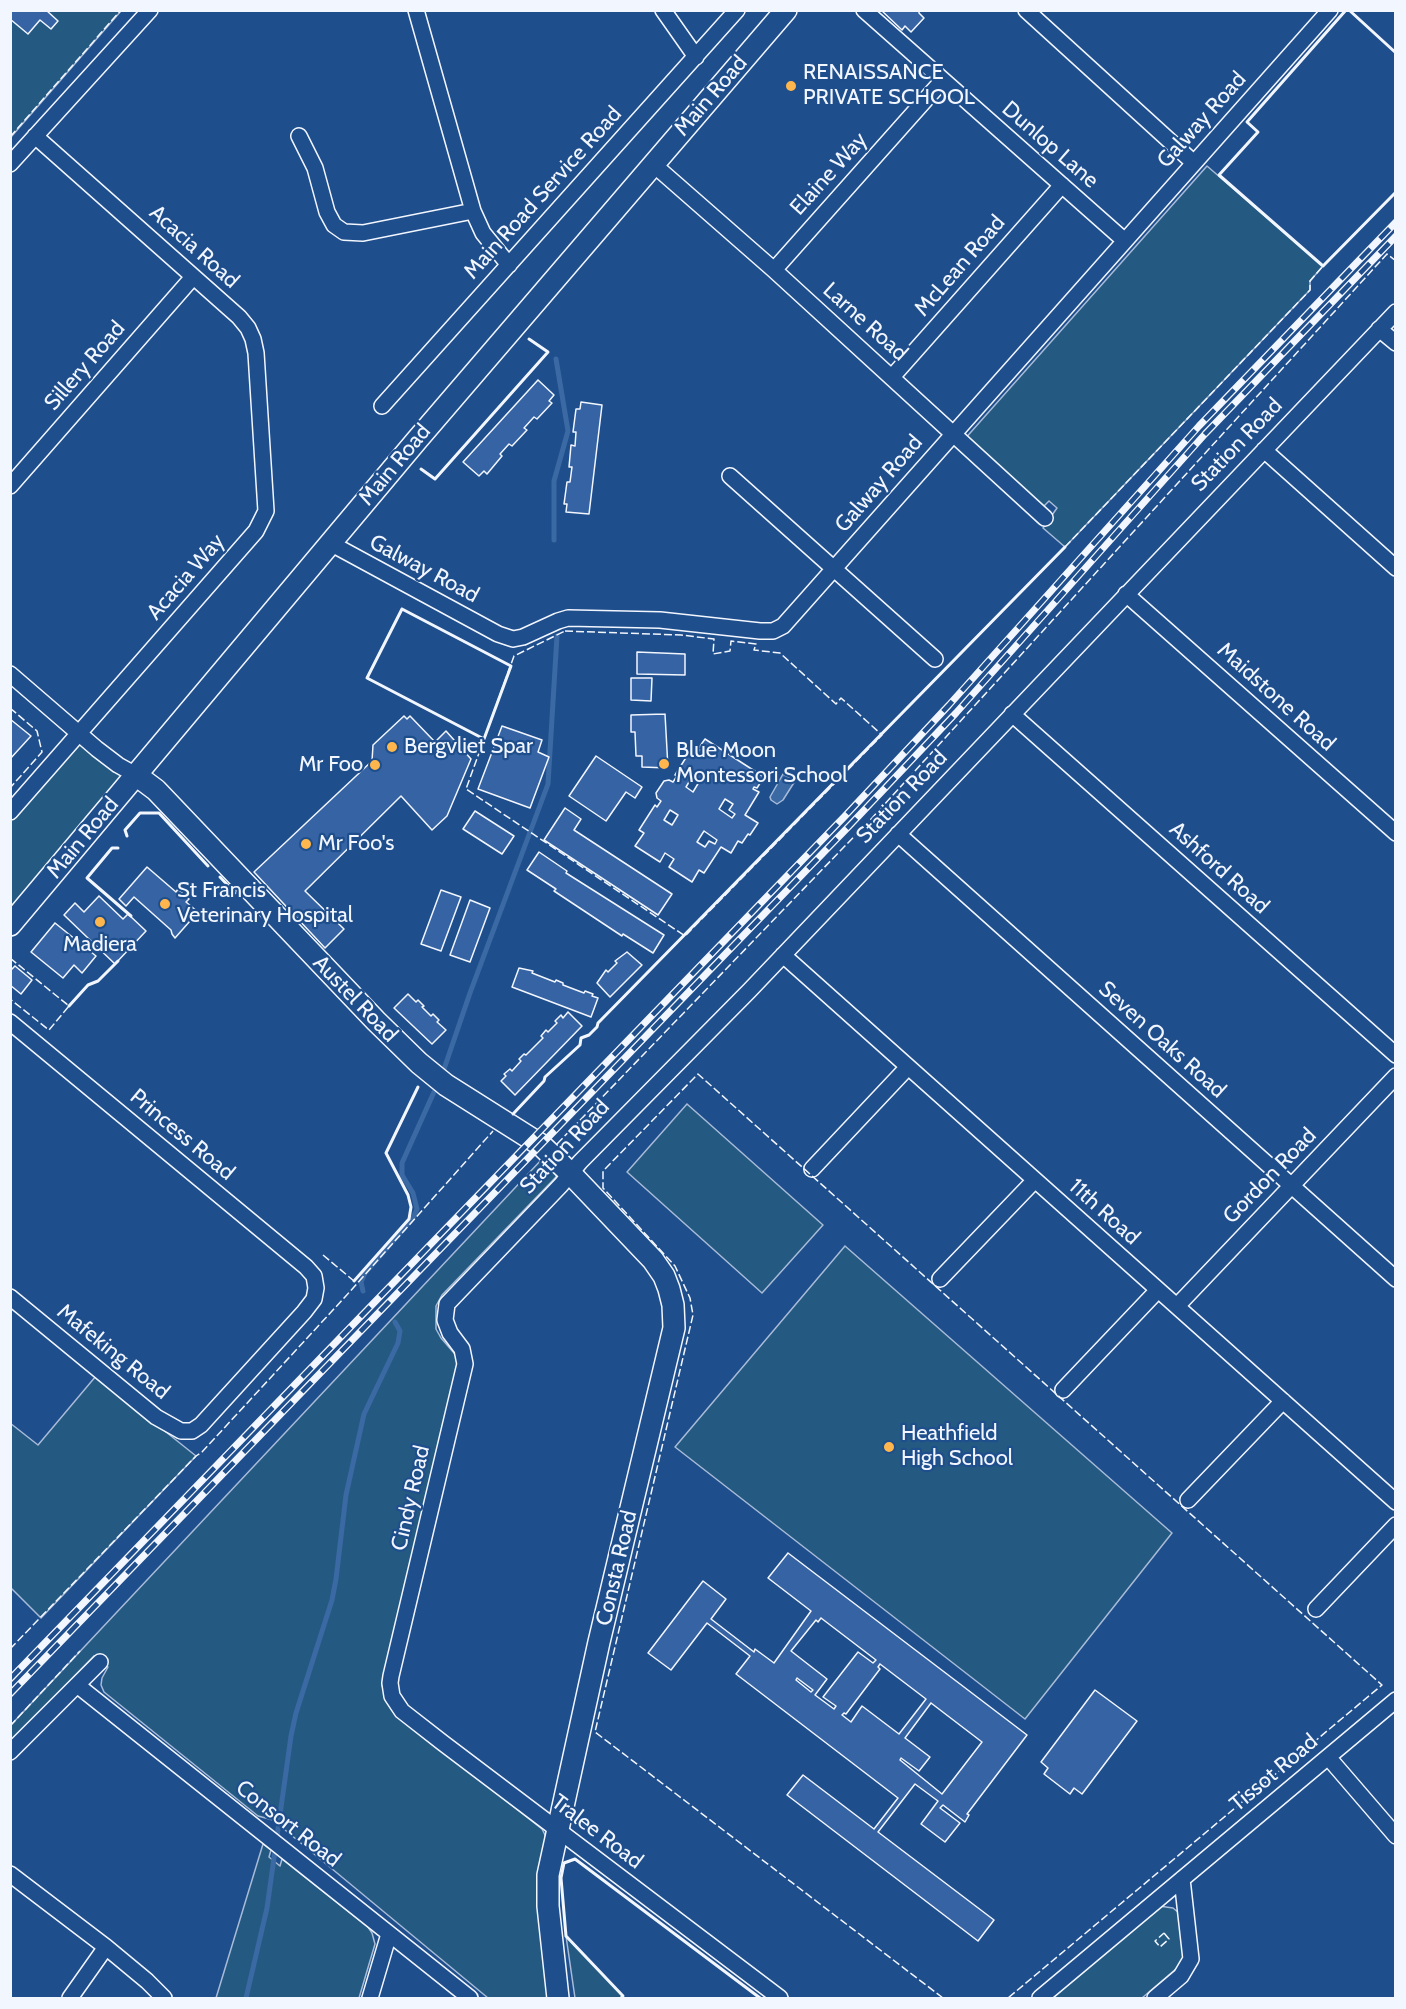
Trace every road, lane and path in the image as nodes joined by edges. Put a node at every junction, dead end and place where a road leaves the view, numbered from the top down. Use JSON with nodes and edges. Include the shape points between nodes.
{"nodes":[{"id":1,"x":150,"y":10,"type":"edge"},
{"id":2,"x":416,"y":10,"type":"edge"},
{"id":3,"x":663,"y":10,"type":"edge"},
{"id":4,"x":737,"y":10,"type":"edge"},
{"id":5,"x":786,"y":10,"type":"edge"},
{"id":6,"x":864,"y":10,"type":"edge"},
{"id":7,"x":1026,"y":10,"type":"edge"},
{"id":8,"x":1330,"y":10,"type":"edge"},
{"id":9,"x":696,"y":57,"type":"junction"},
{"id":10,"x":943,"y":80,"type":"junction"},
{"id":11,"x":35,"y":136,"type":"junction"},
{"id":12,"x":299,"y":136,"type":"dead end"},
{"id":13,"x":1194,"y":163,"type":"junction"},
{"id":14,"x":10,"y":164,"type":"edge"},
{"id":15,"x":653,"y":164,"type":"junction"},
{"id":16,"x":1062,"y":185,"type":"junction"},
{"id":17,"x":473,"y":211,"type":"junction"},
{"id":18,"x":1125,"y":241,"type":"junction"},
{"id":19,"x":509,"y":265,"type":"junction"},
{"id":20,"x":774,"y":270,"type":"junction"},
{"id":21,"x":193,"y":277,"type":"junction"},
{"id":22,"x":1395,"y":312,"type":"edge"},
{"id":23,"x":1379,"y":329,"type":"junction"},
{"id":24,"x":1395,"y":343,"type":"edge"},
{"id":25,"x":892,"y":377,"type":"junction"},
{"id":26,"x":382,"y":406,"type":"dead end"},
{"id":27,"x":260,"y":424,"type":"joint"},
{"id":28,"x":952,"y":434,"type":"junction"},
{"id":29,"x":1264,"y":450,"type":"junction"},
{"id":30,"x":730,"y":476,"type":"dead end"},
{"id":31,"x":10,"y":486,"type":"edge"},
{"id":32,"x":1045,"y":518,"type":"dead end"},
{"id":33,"x":330,"y":543,"type":"junction"},
{"id":34,"x":1395,"y":568,"type":"edge"},
{"id":35,"x":834,"y":569,"type":"junction"},
{"id":36,"x":1126,"y":594,"type":"junction"},
{"id":37,"x":935,"y":659,"type":"dead end"},
{"id":38,"x":10,"y":674,"type":"edge"},
{"id":39,"x":1012,"y":714,"type":"junction"},
{"id":40,"x":78,"y":734,"type":"junction"},
{"id":41,"x":136,"y":775,"type":"junction"},
{"id":42,"x":10,"y":812,"type":"edge"},
{"id":43,"x":1395,"y":833,"type":"edge"},
{"id":44,"x":898,"y":834,"type":"junction"},
{"id":45,"x":10,"y":925,"type":"edge"},
{"id":46,"x":783,"y":956,"type":"junction"},
{"id":47,"x":10,"y":1022,"type":"edge"},
{"id":48,"x":1395,"y":1055,"type":"edge"},
{"id":49,"x":908,"y":1067,"type":"junction"},
{"id":50,"x":1395,"y":1076,"type":"edge"},
{"id":51,"x":812,"y":1169,"type":"dead end"},
{"id":52,"x":570,"y":1173,"type":"junction"},
{"id":53,"x":1035,"y":1180,"type":"junction"},
{"id":54,"x":1292,"y":1186,"type":"junction"},
{"id":55,"x":940,"y":1279,"type":"dead end"},
{"id":56,"x":1395,"y":1279,"type":"edge"},
{"id":57,"x":1158,"y":1290,"type":"junction"},
{"id":58,"x":10,"y":1297,"type":"edge"},
{"id":59,"x":1177,"y":1306,"type":"junction"},
{"id":60,"x":445,"y":1314,"type":"joint"},
{"id":61,"x":1063,"y":1390,"type":"dead end"},
{"id":62,"x":1283,"y":1401,"type":"junction"},
{"id":63,"x":192,"y":1431,"type":"joint"},
{"id":64,"x":1188,"y":1500,"type":"dead end"},
{"id":65,"x":1395,"y":1502,"type":"edge"},
{"id":66,"x":1395,"y":1525,"type":"edge"},
{"id":67,"x":1316,"y":1609,"type":"dead end"},
{"id":68,"x":100,"y":1662,"type":"dead end"},
{"id":69,"x":77,"y":1685,"type":"junction"},
{"id":70,"x":392,"y":1696,"type":"joint"},
{"id":71,"x":1395,"y":1700,"type":"edge"},
{"id":72,"x":10,"y":1752,"type":"edge"},
{"id":73,"x":1328,"y":1757,"type":"junction"},
{"id":74,"x":558,"y":1831,"type":"junction"},
{"id":75,"x":1395,"y":1836,"type":"edge"},
{"id":76,"x":10,"y":1874,"type":"edge"},
{"id":77,"x":1182,"y":1879,"type":"junction"},
{"id":78,"x":388,"y":1934,"type":"junction"},
{"id":79,"x":106,"y":1947,"type":"junction"},
{"id":80,"x":70,"y":1998,"type":"edge"},
{"id":81,"x":164,"y":1998,"type":"edge"},
{"id":82,"x":370,"y":1998,"type":"edge"},
{"id":83,"x":470,"y":1998,"type":"edge"},
{"id":84,"x":558,"y":1998,"type":"edge"},
{"id":85,"x":780,"y":1998,"type":"edge"},
{"id":86,"x":1040,"y":1998,"type":"edge"},
{"id":87,"x":1155,"y":1998,"type":"edge"}],
"edges":[{"from":1,"to":11,"type":"street"},
{"from":2,"to":17,"type":"street"},
{"from":3,"to":9,"type":"street"},
{"from":4,"to":9,"type":"street","name":"Main Road Service Road"},
{"from":5,"to":15,"type":"street","name":"Main Road"},
{"from":6,"to":10,"type":"street","name":"Dunlop Lane"},
{"from":7,"to":13,"type":"street"},
{"from":8,"to":13,"type":"street","name":"Galway Road"},
{"from":9,"to":19,"type":"street","name":"Main Road Service Road"},
{"from":10,"to":16,"type":"street","name":"Dunlop Lane"},
{"from":10,"to":20,"type":"street","name":"Elaine Way"},
{"from":11,"to":14,"type":"street"},
{"from":11,"to":21,"type":"street","name":"Acacia Road"},
{"from":12,"to":17,"type":"street","via":[[315,168],[327,212],[334,225],[344,232],[363,233]]},
{"from":13,"to":18,"type":"street","name":"Galway Road"},
{"from":15,"to":20,"type":"street","name":"Larne Road"},
{"from":15,"to":33,"type":"street","name":"Main Road"},
{"from":16,"to":18,"type":"street","name":"Dunlop Lane"},
{"from":16,"to":25,"type":"street","name":"McLean Road"},
{"from":17,"to":19,"type":"street","via":[[483,233]]},
{"from":18,"to":28,"type":"street","name":"Galway Road"},
{"from":19,"to":26,"type":"street","name":"Main Road Service Road"},
{"from":20,"to":25,"type":"street","name":"Larne Road"},
{"from":21,"to":27,"type":"street","name":"Acacia Road","via":[[248,328],[253,339]]},
{"from":21,"to":31,"type":"street","name":"Sillery Road"},
{"from":22,"to":23,"type":"street","name":"Station Road"},
{"from":23,"to":24,"type":"street"},
{"from":23,"to":29,"type":"street","name":"Station Road"},
{"from":25,"to":28,"type":"street","name":"Larne Road"},
{"from":27,"to":40,"type":"street","name":"Acacia Way","via":[[266,511],[256,531]]},
{"from":28,"to":32,"type":"street","name":"Larne Road"},
{"from":28,"to":35,"type":"street","name":"Galway Road"},
{"from":29,"to":34,"type":"street"},
{"from":29,"to":36,"type":"street","name":"Station Road"},
{"from":30,"to":35,"type":"street"},
{"from":33,"to":35,"type":"street","name":"Galway Road","via":[[513,639],[568,618],[660,620],[773,631],[783,626]]},
{"from":33,"to":41,"type":"street","name":"Main Road"},
{"from":35,"to":37,"type":"street"},
{"from":36,"to":39,"type":"street","name":"Station Road"},
{"from":36,"to":43,"type":"street","name":"Maidstone Road"},
{"from":38,"to":40,"type":"street"},
{"from":39,"to":44,"type":"street","name":"Station Road"},
{"from":39,"to":48,"type":"street","name":"Ashford Road"},
{"from":40,"to":41,"type":"street"},
{"from":40,"to":42,"type":"street","name":"Acacia Way"},
{"from":41,"to":45,"type":"street","name":"Main Road"},
{"from":41,"to":52,"type":"street","name":"Austel Road","via":[[156,790],[375,1022],[440,1081],[533,1139]]},
{"from":44,"to":46,"type":"street","name":"Station Road"},
{"from":44,"to":54,"type":"street","name":"Seven Oaks Road"},
{"from":46,"to":49,"type":"street","name":"11th Road"},
{"from":46,"to":52,"type":"street","name":"Station Road"},
{"from":47,"to":63,"type":"street","name":"Princess Road","via":[[314,1276],[314,1299]]},
{"from":49,"to":51,"type":"street"},
{"from":49,"to":53,"type":"street","name":"11th Road"},
{"from":50,"to":54,"type":"street","name":"Gordon Road"},
{"from":52,"to":60,"type":"street","name":"Station Road","via":[[451,1299]]},
{"from":52,"to":74,"type":"street","name":"Consta Road","via":[[658,1268],[669,1289],[674,1328]]},
{"from":53,"to":55,"type":"street"},
{"from":53,"to":57,"type":"street","name":"11th Road"},
{"from":54,"to":56,"type":"street","name":"Seven Oaks Road"},
{"from":54,"to":59,"type":"street","name":"Gordon Road"},
{"from":57,"to":59,"type":"street","name":"11th Road"},
{"from":57,"to":61,"type":"street"},
{"from":58,"to":63,"type":"street","name":"Mafeking Road","via":[[156,1417],[181,1431]]},
{"from":59,"to":62,"type":"street","name":"11th Road"},
{"from":60,"to":70,"type":"street","name":"Cindy Road","via":[[465,1364],[391,1676]]},
{"from":62,"to":64,"type":"street"},
{"from":62,"to":65,"type":"street","name":"11th Road"},
{"from":66,"to":67,"type":"street"},
{"from":68,"to":69,"type":"street"},
{"from":69,"to":72,"type":"street"},
{"from":69,"to":78,"type":"street","name":"Consort Road"},
{"from":70,"to":74,"type":"street","name":"Tralee Road","via":[[402,1711]]},
{"from":71,"to":73,"type":"street","name":"Tissot Road"},
{"from":73,"to":75,"type":"street"},
{"from":73,"to":77,"type":"street","name":"Tissot Road"},
{"from":74,"to":84,"type":"street","name":"Consta Road","via":[[547,1889]]},
{"from":74,"to":85,"type":"street","name":"Tralee Road"},
{"from":76,"to":79,"type":"street"},
{"from":77,"to":86,"type":"street","name":"Tissot Road"},
{"from":77,"to":87,"type":"street","via":[[1191,1959],[1181,1976]]},
{"from":78,"to":82,"type":"street"},
{"from":78,"to":83,"type":"street","name":"Consort Road"},
{"from":79,"to":80,"type":"street"},
{"from":79,"to":81,"type":"street"}]}
